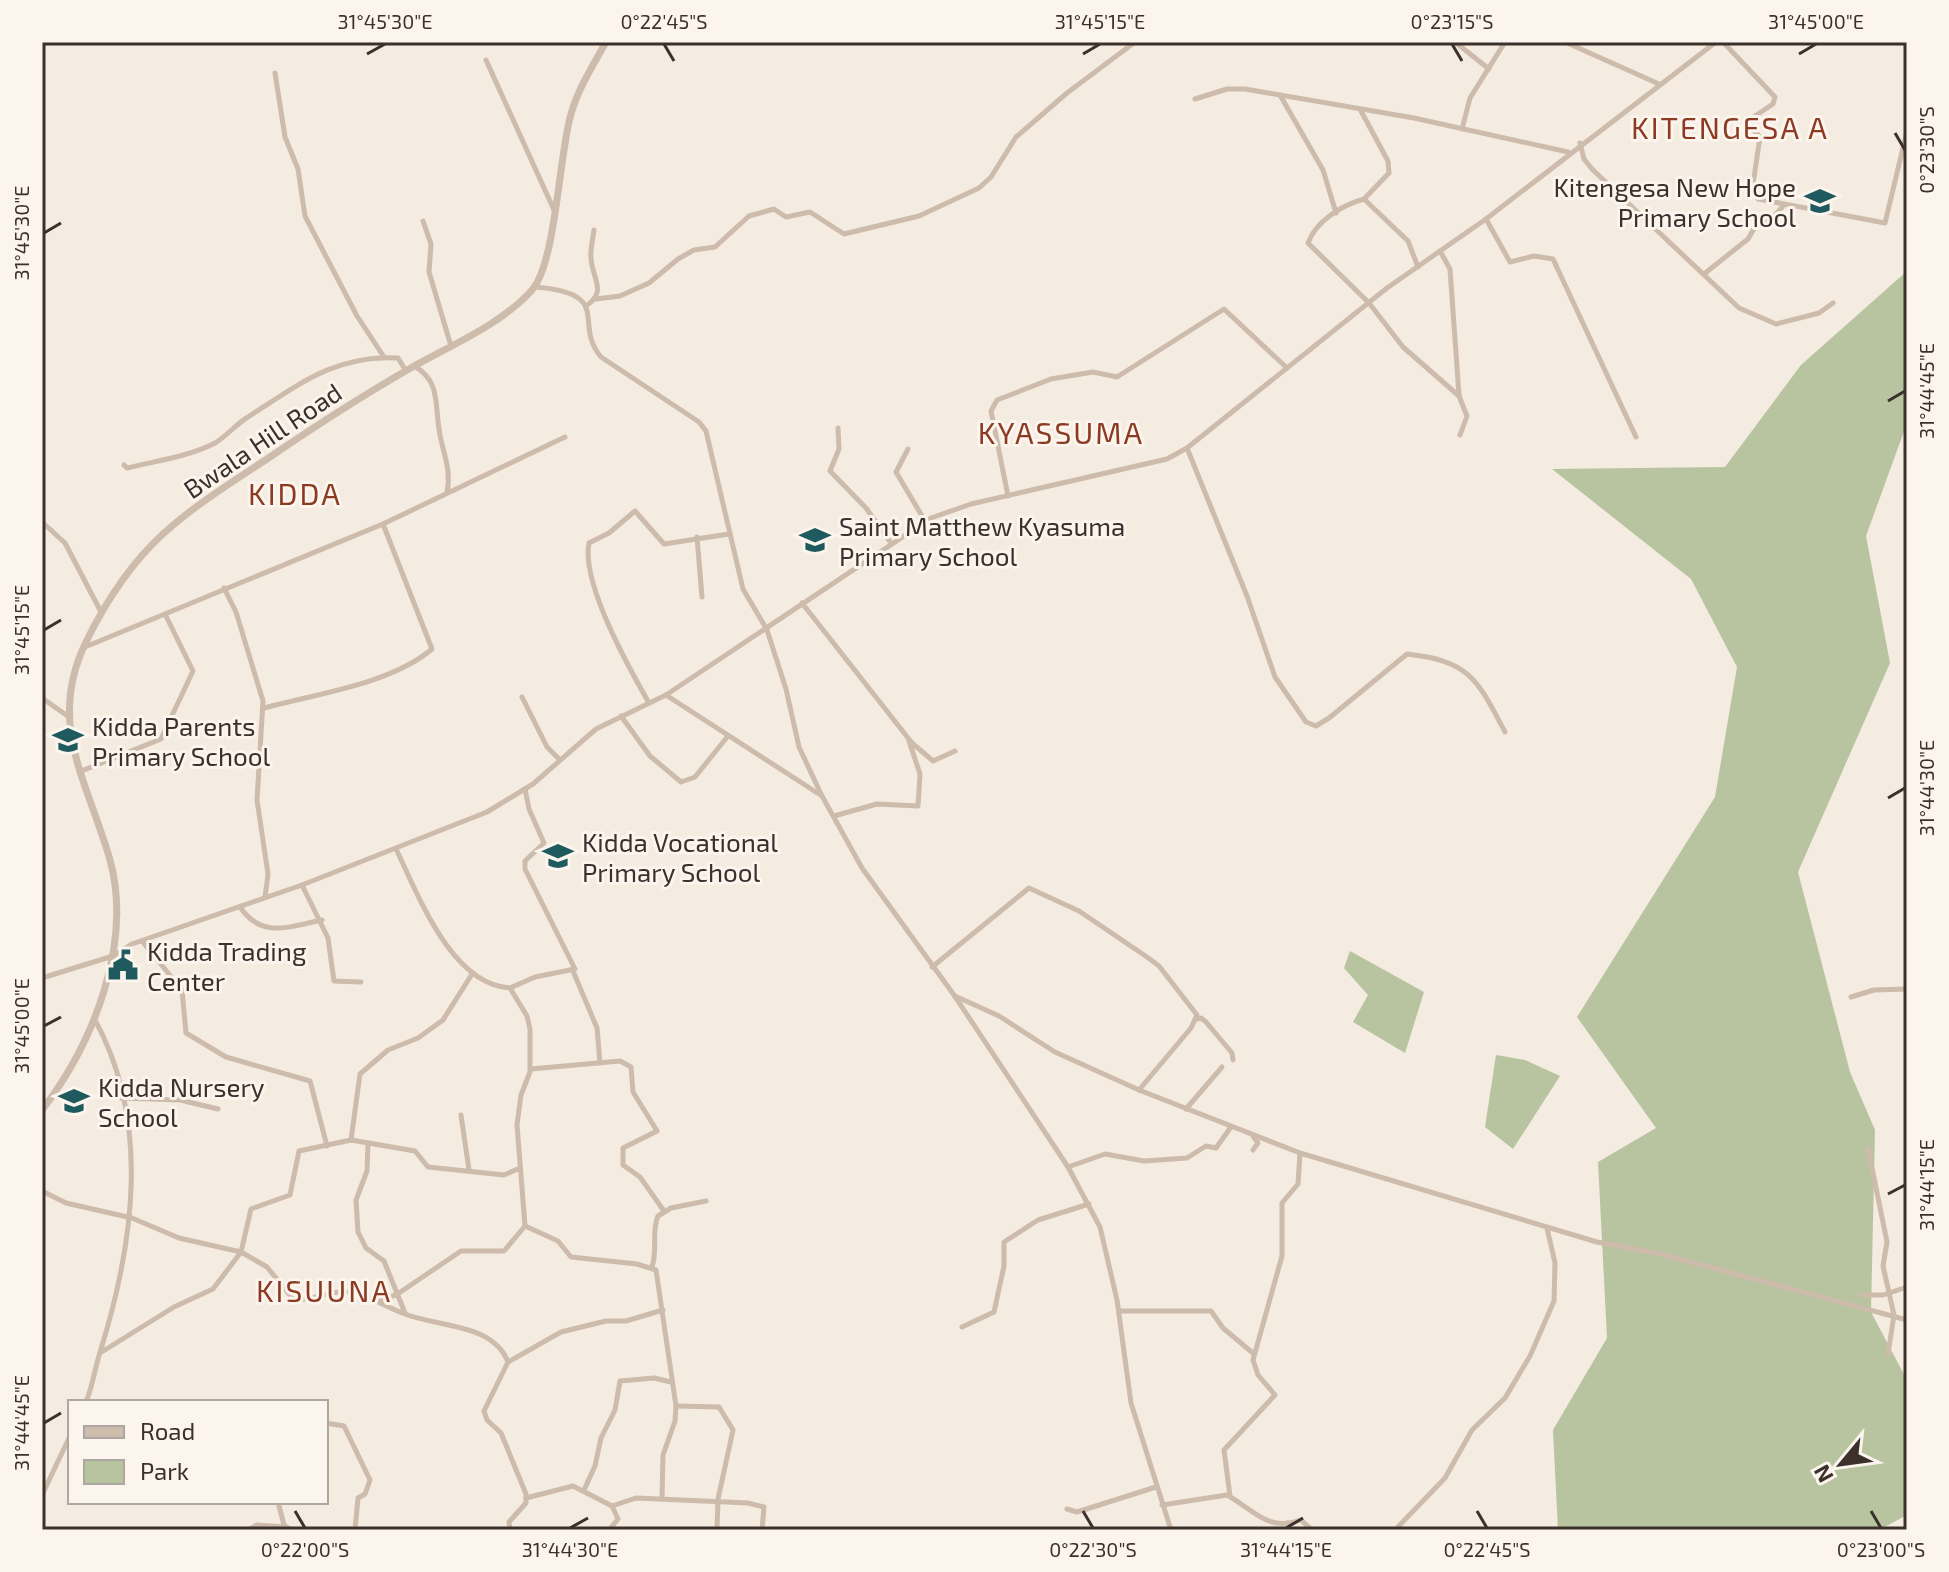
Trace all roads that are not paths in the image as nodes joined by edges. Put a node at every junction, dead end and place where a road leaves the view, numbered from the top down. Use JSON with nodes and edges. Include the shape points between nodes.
{"nodes":[{"id":1,"x":606,"y":42,"type":"edge"},
{"id":2,"x":1135,"y":42,"type":"edge"},
{"id":3,"x":1455,"y":42,"type":"edge"},
{"id":4,"x":1505,"y":42,"type":"edge"},
{"id":5,"x":1565,"y":42,"type":"edge"},
{"id":6,"x":1716,"y":42,"type":"edge"},
{"id":7,"x":1723,"y":42,"type":"edge"},
{"id":8,"x":486,"y":60,"type":"dead end"},
{"id":9,"x":1907,"y":61,"type":"edge"},
{"id":10,"x":1489,"y":69,"type":"junction"},
{"id":11,"x":275,"y":73,"type":"dead end"},
{"id":12,"x":1660,"y":85,"type":"junction"},
{"id":13,"x":1907,"y":92,"type":"edge"},
{"id":14,"x":1280,"y":95,"type":"junction"},
{"id":15,"x":1195,"y":99,"type":"dead end"},
{"id":16,"x":1361,"y":111,"type":"junction"},
{"id":17,"x":1462,"y":129,"type":"junction"},
{"id":18,"x":1907,"y":131,"type":"edge"},
{"id":19,"x":1580,"y":143,"type":"junction"},
{"id":20,"x":1569,"y":152,"type":"junction"},
{"id":21,"x":1364,"y":199,"type":"junction"},
{"id":22,"x":1785,"y":205,"type":"junction"},
{"id":23,"x":555,"y":211,"type":"junction"},
{"id":24,"x":1336,"y":213,"type":"junction"},
{"id":25,"x":1486,"y":219,"type":"junction"},
{"id":26,"x":423,"y":221,"type":"dead end"},
{"id":27,"x":594,"y":230,"type":"dead end"},
{"id":28,"x":1440,"y":251,"type":"junction"},
{"id":29,"x":1418,"y":267,"type":"junction"},
{"id":30,"x":1704,"y":274,"type":"junction"},
{"id":31,"x":536,"y":287,"type":"junction"},
{"id":32,"x":596,"y":299,"type":"junction"},
{"id":33,"x":1369,"y":303,"type":"junction"},
{"id":34,"x":1833,"y":303,"type":"dead end"},
{"id":35,"x":586,"y":306,"type":"junction"},
{"id":36,"x":451,"y":346,"type":"junction"},
{"id":37,"x":384,"y":357,"type":"junction"},
{"id":38,"x":414,"y":366,"type":"junction"},
{"id":39,"x":1287,"y":368,"type":"junction"},
{"id":40,"x":406,"y":371,"type":"junction"},
{"id":41,"x":1459,"y":396,"type":"junction"},
{"id":42,"x":838,"y":428,"type":"dead end"},
{"id":43,"x":1460,"y":435,"type":"dead end"},
{"id":44,"x":565,"y":437,"type":"dead end"},
{"id":45,"x":1636,"y":437,"type":"dead end"},
{"id":46,"x":1187,"y":448,"type":"junction"},
{"id":47,"x":908,"y":449,"type":"dead end"},
{"id":48,"x":124,"y":465,"type":"dead end"},
{"id":49,"x":446,"y":494,"type":"junction"},
{"id":50,"x":1008,"y":496,"type":"junction"},
{"id":51,"x":925,"y":521,"type":"junction"},
{"id":52,"x":42,"y":522,"type":"edge"},
{"id":53,"x":383,"y":524,"type":"junction"},
{"id":54,"x":729,"y":534,"type":"junction"},
{"id":55,"x":697,"y":537,"type":"junction"},
{"id":56,"x":891,"y":543,"type":"junction"},
{"id":57,"x":224,"y":588,"type":"junction"},
{"id":58,"x":702,"y":597,"type":"dead end"},
{"id":59,"x":802,"y":603,"type":"junction"},
{"id":60,"x":101,"y":612,"type":"junction"},
{"id":61,"x":165,"y":614,"type":"junction"},
{"id":62,"x":767,"y":630,"type":"junction"},
{"id":63,"x":84,"y":647,"type":"junction"},
{"id":64,"x":666,"y":695,"type":"junction"},
{"id":65,"x":522,"y":697,"type":"dead end"},
{"id":66,"x":42,"y":698,"type":"edge"},
{"id":67,"x":649,"y":703,"type":"junction"},
{"id":68,"x":264,"y":708,"type":"junction"},
{"id":69,"x":621,"y":716,"type":"junction"},
{"id":70,"x":69,"y":717,"type":"junction"},
{"id":71,"x":1505,"y":732,"type":"dead end"},
{"id":72,"x":728,"y":736,"type":"junction"},
{"id":73,"x":908,"y":737,"type":"junction"},
{"id":74,"x":955,"y":751,"type":"dead end"},
{"id":75,"x":560,"y":760,"type":"junction"},
{"id":76,"x":78,"y":772,"type":"junction"},
{"id":77,"x":525,"y":789,"type":"junction"},
{"id":78,"x":822,"y":796,"type":"junction"},
{"id":79,"x":834,"y":816,"type":"junction"},
{"id":80,"x":396,"y":849,"type":"junction"},
{"id":81,"x":302,"y":885,"type":"junction"},
{"id":82,"x":265,"y":898,"type":"junction"},
{"id":83,"x":240,"y":907,"type":"junction"},
{"id":84,"x":322,"y":920,"type":"junction"},
{"id":85,"x":142,"y":941,"type":"junction"},
{"id":86,"x":113,"y":956,"type":"junction"},
{"id":87,"x":932,"y":967,"type":"junction"},
{"id":88,"x":573,"y":971,"type":"junction"},
{"id":89,"x":472,"y":974,"type":"junction"},
{"id":90,"x":42,"y":978,"type":"edge"},
{"id":91,"x":361,"y":982,"type":"dead end"},
{"id":92,"x":510,"y":988,"type":"junction"},
{"id":93,"x":1907,"y":989,"type":"edge"},
{"id":94,"x":954,"y":995,"type":"junction"},
{"id":95,"x":1851,"y":997,"type":"dead end"},
{"id":96,"x":94,"y":1017,"type":"junction"},
{"id":97,"x":1194,"y":1020,"type":"junction"},
{"id":98,"x":1233,"y":1060,"type":"dead end"},
{"id":99,"x":600,"y":1063,"type":"junction"},
{"id":100,"x":1222,"y":1067,"type":"dead end"},
{"id":101,"x":531,"y":1069,"type":"junction"},
{"id":102,"x":1139,"y":1090,"type":"junction"},
{"id":103,"x":121,"y":1098,"type":"junction"},
{"id":104,"x":218,"y":1109,"type":"dead end"},
{"id":105,"x":1186,"y":1109,"type":"junction"},
{"id":106,"x":42,"y":1110,"type":"edge"},
{"id":107,"x":461,"y":1115,"type":"dead end"},
{"id":108,"x":1231,"y":1127,"type":"junction"},
{"id":109,"x":1253,"y":1135,"type":"junction"},
{"id":110,"x":351,"y":1140,"type":"junction"},
{"id":111,"x":368,"y":1144,"type":"junction"},
{"id":112,"x":327,"y":1146,"type":"junction"},
{"id":113,"x":1868,"y":1148,"type":"dead end"},
{"id":114,"x":1253,"y":1150,"type":"dead end"},
{"id":115,"x":1300,"y":1153,"type":"junction"},
{"id":116,"x":1068,"y":1167,"type":"junction"},
{"id":117,"x":520,"y":1168,"type":"junction"},
{"id":118,"x":469,"y":1170,"type":"junction"},
{"id":119,"x":42,"y":1191,"type":"edge"},
{"id":120,"x":706,"y":1201,"type":"dead end"},
{"id":121,"x":1089,"y":1204,"type":"junction"},
{"id":122,"x":664,"y":1211,"type":"junction"},
{"id":123,"x":132,"y":1218,"type":"junction"},
{"id":124,"x":525,"y":1226,"type":"junction"},
{"id":125,"x":1547,"y":1228,"type":"junction"},
{"id":126,"x":241,"y":1252,"type":"junction"},
{"id":127,"x":652,"y":1267,"type":"junction"},
{"id":128,"x":1907,"y":1287,"type":"edge"},
{"id":129,"x":1889,"y":1292,"type":"junction"},
{"id":130,"x":396,"y":1295,"type":"junction"},
{"id":131,"x":1861,"y":1295,"type":"dead end"},
{"id":132,"x":375,"y":1300,"type":"junction"},
{"id":133,"x":663,"y":1310,"type":"junction"},
{"id":134,"x":1119,"y":1311,"type":"junction"},
{"id":135,"x":406,"y":1315,"type":"junction"},
{"id":136,"x":1894,"y":1315,"type":"junction"},
{"id":137,"x":1907,"y":1320,"type":"edge"},
{"id":138,"x":962,"y":1327,"type":"dead end"},
{"id":139,"x":100,"y":1353,"type":"junction"},
{"id":140,"x":1254,"y":1354,"type":"junction"},
{"id":141,"x":1888,"y":1354,"type":"dead end"},
{"id":142,"x":508,"y":1362,"type":"junction"},
{"id":143,"x":671,"y":1382,"type":"junction"},
{"id":144,"x":87,"y":1400,"type":"edge"},
{"id":145,"x":676,"y":1406,"type":"junction"},
{"id":146,"x":328,"y":1423,"type":"edge"},
{"id":147,"x":68,"y":1440,"type":"edge"},
{"id":148,"x":42,"y":1475,"type":"edge"},
{"id":149,"x":49,"y":1479,"type":"junction"},
{"id":150,"x":1156,"y":1487,"type":"junction"},
{"id":151,"x":584,"y":1490,"type":"junction"},
{"id":152,"x":42,"y":1495,"type":"edge"},
{"id":153,"x":1230,"y":1496,"type":"junction"},
{"id":154,"x":526,"y":1498,"type":"junction"},
{"id":155,"x":662,"y":1499,"type":"junction"},
{"id":156,"x":718,"y":1499,"type":"junction"},
{"id":157,"x":279,"y":1504,"type":"edge"},
{"id":158,"x":1162,"y":1505,"type":"junction"},
{"id":159,"x":612,"y":1506,"type":"junction"},
{"id":160,"x":1067,"y":1509,"type":"dead end"},
{"id":161,"x":1292,"y":1528,"type":"edge"},
{"id":162,"x":288,"y":1529,"type":"edge"},
{"id":163,"x":248,"y":1530,"type":"edge"},
{"id":164,"x":355,"y":1530,"type":"edge"},
{"id":165,"x":510,"y":1530,"type":"edge"},
{"id":166,"x":609,"y":1530,"type":"edge"},
{"id":167,"x":717,"y":1530,"type":"edge"},
{"id":168,"x":762,"y":1530,"type":"edge"},
{"id":169,"x":1171,"y":1530,"type":"edge"},
{"id":170,"x":1312,"y":1530,"type":"edge"},
{"id":171,"x":1395,"y":1530,"type":"edge"}],
"edges":[{"from":1,"to":23,"type":"street","via":[[570,117]]},
{"from":2,"to":32,"type":"street","via":[[1016,137],[979,188],[919,216],[844,234],[810,212],[786,217],[774,209],[749,216],[715,247],[694,250],[649,283],[620,296]]},
{"from":3,"to":10,"type":"street"},
{"from":4,"to":10,"type":"street"},
{"from":5,"to":12,"type":"street"},
{"from":6,"to":12,"type":"street"},
{"from":7,"to":22,"type":"street","via":[[1774,94],[1773,104],[1746,122],[1760,137],[1752,191],[1758,199]]},
{"from":8,"to":23,"type":"street"},
{"from":9,"to":13,"type":"street"},
{"from":10,"to":17,"type":"street","via":[[1470,98]]},
{"from":11,"to":37,"type":"street","via":[[305,216]]},
{"from":12,"to":19,"type":"street"},
{"from":14,"to":15,"type":"street","via":[[1227,89]]},
{"from":14,"to":16,"type":"street"},
{"from":14,"to":24,"type":"street","via":[[1323,170]]},
{"from":16,"to":17,"type":"street"},
{"from":16,"to":21,"type":"street","via":[[1388,161],[1389,173]]},
{"from":17,"to":20,"type":"street"},
{"from":18,"to":22,"type":"street","via":[[1885,223]]},
{"from":19,"to":20,"type":"street"},
{"from":19,"to":30,"type":"street","via":[[1592,169]]},
{"from":20,"to":25,"type":"street"},
{"from":21,"to":24,"type":"street"},
{"from":21,"to":29,"type":"street","via":[[1408,241]]},
{"from":22,"to":30,"type":"street"},
{"from":23,"to":31,"type":"street"},
{"from":24,"to":33,"type":"street","via":[[1319,224],[1308,243]]},
{"from":25,"to":28,"type":"street"},
{"from":25,"to":45,"type":"street","via":[[1510,262],[1534,256],[1553,259]]},
{"from":26,"to":36,"type":"street","via":[[431,244],[429,272]]},
{"from":27,"to":32,"type":"street","via":[[590,256],[599,290]]},
{"from":28,"to":29,"type":"street"},
{"from":28,"to":41,"type":"street","via":[[1450,269]]},
{"from":29,"to":33,"type":"street"},
{"from":30,"to":34,"type":"street","via":[[1739,308],[1776,324],[1819,313]]},
{"from":31,"to":35,"type":"street","via":[[568,292]]},
{"from":31,"to":36,"type":"street","name":"Bwala Hill Road","via":[[507,312]]},
{"from":32,"to":35,"type":"street"},
{"from":33,"to":39,"type":"street"},
{"from":33,"to":41,"type":"street","via":[[1403,347]]},
{"from":35,"to":54,"type":"street","via":[[593,344],[601,357],[706,431]]},
{"from":36,"to":38,"type":"street","name":"Bwala Hill Road"},
{"from":37,"to":40,"type":"street","via":[[398,358]]},
{"from":37,"to":48,"type":"street","via":[[323,369],[213,444],[172,459]]},
{"from":38,"to":40,"type":"street","name":"Bwala Hill Road"},
{"from":38,"to":49,"type":"street","via":[[427,375],[439,403],[438,427],[448,460]]},
{"from":39,"to":46,"type":"street"},
{"from":39,"to":50,"type":"street","via":[[1224,309],[1117,377],[1093,372],[1051,379],[997,400],[991,411]]},
{"from":40,"to":60,"type":"street","name":"Bwala Hill Road","via":[[336,412],[164,534]]},
{"from":41,"to":43,"type":"street","via":[[1467,416]]},
{"from":42,"to":56,"type":"street","via":[[839,449],[830,471]]},
{"from":44,"to":49,"type":"street"},
{"from":46,"to":50,"type":"street","via":[[1167,459]]},
{"from":46,"to":71,"type":"street","via":[[1275,677],[1306,722],[1316,726],[1329,718],[1404,656],[1412,655],[1463,668]]},
{"from":47,"to":51,"type":"street","via":[[896,472]]},
{"from":49,"to":53,"type":"street"},
{"from":50,"to":51,"type":"street"},
{"from":51,"to":56,"type":"street"},
{"from":52,"to":60,"type":"street","via":[[65,543]]},
{"from":53,"to":57,"type":"street"},
{"from":53,"to":68,"type":"street","via":[[432,649],[350,687]]},
{"from":54,"to":55,"type":"street"},
{"from":54,"to":62,"type":"street","via":[[743,589]]},
{"from":55,"to":58,"type":"street"},
{"from":55,"to":67,"type":"street","via":[[664,544],[635,511],[587,546],[603,610]]},
{"from":56,"to":59,"type":"street"},
{"from":57,"to":61,"type":"street"},
{"from":57,"to":68,"type":"street"},
{"from":59,"to":62,"type":"street"},
{"from":59,"to":73,"type":"street"},
{"from":60,"to":63,"type":"street","name":"Bwala Hill Road"},
{"from":61,"to":63,"type":"street"},
{"from":61,"to":76,"type":"street","via":[[193,671],[170,726],[153,744]]},
{"from":62,"to":64,"type":"street"},
{"from":62,"to":78,"type":"street","via":[[799,747]]},
{"from":63,"to":70,"type":"street","name":"Bwala Hill Road"},
{"from":64,"to":67,"type":"street"},
{"from":64,"to":72,"type":"street"},
{"from":65,"to":75,"type":"street","via":[[547,747]]},
{"from":66,"to":70,"type":"street"},
{"from":67,"to":69,"type":"street"},
{"from":68,"to":82,"type":"street","via":[[257,800],[268,874]]},
{"from":69,"to":72,"type":"street","via":[[650,756],[685,782]]},
{"from":69,"to":75,"type":"street","via":[[596,729]]},
{"from":70,"to":76,"type":"street","name":"Bwala Hill Road"},
{"from":72,"to":78,"type":"street"},
{"from":73,"to":74,"type":"street","via":[[933,761]]},
{"from":73,"to":79,"type":"street","via":[[920,774],[918,806],[877,804]]},
{"from":75,"to":77,"type":"street"},
{"from":76,"to":86,"type":"street","name":"Bwala Hill Road","via":[[114,880],[118,932]]},
{"from":77,"to":80,"type":"street","via":[[487,812]]},
{"from":77,"to":88,"type":"street","via":[[544,843],[525,861],[525,869]]},
{"from":78,"to":79,"type":"street"},
{"from":79,"to":87,"type":"street","via":[[862,868]]},
{"from":80,"to":81,"type":"street"},
{"from":80,"to":89,"type":"street","via":[[435,927]]},
{"from":81,"to":82,"type":"street"},
{"from":81,"to":84,"type":"street"},
{"from":82,"to":83,"type":"street"},
{"from":83,"to":84,"type":"street","via":[[258,926],[278,929]]},
{"from":83,"to":85,"type":"street"},
{"from":84,"to":91,"type":"street","via":[[334,981]]},
{"from":85,"to":86,"type":"street"},
{"from":85,"to":112,"type":"street","via":[[182,990],[186,1033],[226,1057],[310,1081]]},
{"from":86,"to":90,"type":"street"},
{"from":86,"to":96,"type":"street","name":"Bwala Hill Road"},
{"from":87,"to":94,"type":"street"},
{"from":87,"to":97,"type":"street","via":[[1034,888],[1079,911],[1154,962],[1196,1011]]},
{"from":88,"to":92,"type":"street","via":[[535,977]]},
{"from":88,"to":99,"type":"street","via":[[597,1028]]},
{"from":89,"to":92,"type":"street"},
{"from":89,"to":110,"type":"street","via":[[443,1020],[388,1050],[360,1074]]},
{"from":92,"to":101,"type":"street","via":[[527,1016]]},
{"from":93,"to":95,"type":"street"},
{"from":94,"to":102,"type":"street","via":[[1055,1052]]},
{"from":94,"to":116,"type":"street"},
{"from":96,"to":103,"type":"street"},
{"from":96,"to":106,"type":"street","name":"Bwala Hill Road"},
{"from":97,"to":98,"type":"street","via":[[1206,1022]]},
{"from":97,"to":102,"type":"street"},
{"from":99,"to":101,"type":"street"},
{"from":99,"to":122,"type":"street","via":[[620,1061],[633,1070],[633,1092],[657,1131],[623,1148],[623,1165],[640,1177]]},
{"from":100,"to":105,"type":"street"},
{"from":101,"to":117,"type":"street","via":[[517,1125]]},
{"from":102,"to":105,"type":"street"},
{"from":103,"to":104,"type":"street","via":[[180,1100]]},
{"from":103,"to":123,"type":"street","via":[[133,1170]]},
{"from":105,"to":108,"type":"street"},
{"from":107,"to":118,"type":"street"},
{"from":108,"to":109,"type":"street"},
{"from":108,"to":116,"type":"street","via":[[1216,1148],[1206,1146],[1187,1158],[1144,1161],[1105,1154]]},
{"from":109,"to":114,"type":"street","via":[[1258,1143]]},
{"from":109,"to":115,"type":"street"},
{"from":110,"to":111,"type":"street"},
{"from":110,"to":112,"type":"street"},
{"from":111,"to":118,"type":"street","via":[[415,1151],[428,1167]]},
{"from":111,"to":130,"type":"street","via":[[367,1171],[356,1200],[358,1232],[366,1248],[384,1261]]},
{"from":112,"to":126,"type":"street","via":[[299,1151],[293,1190],[286,1198],[251,1209]]},
{"from":113,"to":129,"type":"street","via":[[1887,1242],[1883,1266]]},
{"from":115,"to":125,"type":"street"},
{"from":115,"to":140,"type":"street","via":[[1298,1184],[1282,1203],[1282,1256]]},
{"from":116,"to":121,"type":"street"},
{"from":117,"to":118,"type":"street","via":[[504,1175]]},
{"from":117,"to":124,"type":"street"},
{"from":119,"to":123,"type":"street","via":[[66,1203]]},
{"from":120,"to":122,"type":"street"},
{"from":121,"to":134,"type":"street","via":[[1100,1227]]},
{"from":121,"to":138,"type":"street","via":[[1038,1220],[1004,1242],[994,1312]]},
{"from":122,"to":127,"type":"street","via":[[655,1222],[658,1249]]},
{"from":123,"to":126,"type":"street","via":[[179,1238]]},
{"from":123,"to":139,"type":"street"},
{"from":124,"to":127,"type":"street","via":[[558,1241],[571,1257]]},
{"from":124,"to":130,"type":"street","via":[[504,1251],[461,1251]]},
{"from":125,"to":136,"type":"street"},
{"from":125,"to":171,"type":"street","via":[[1555,1263],[1554,1301],[1530,1356],[1505,1398],[1472,1430],[1445,1478]]},
{"from":126,"to":132,"type":"street","via":[[267,1267],[293,1299],[345,1291]]},
{"from":126,"to":139,"type":"street","via":[[213,1289]]},
{"from":127,"to":133,"type":"street"},
{"from":128,"to":129,"type":"street"},
{"from":129,"to":131,"type":"street"},
{"from":129,"to":136,"type":"street"},
{"from":130,"to":132,"type":"street"},
{"from":130,"to":135,"type":"street"},
{"from":132,"to":135,"type":"street"},
{"from":133,"to":142,"type":"street","via":[[561,1332]]},
{"from":133,"to":143,"type":"street"},
{"from":134,"to":140,"type":"street","via":[[1211,1311]]},
{"from":134,"to":150,"type":"street","via":[[1131,1403]]},
{"from":135,"to":142,"type":"street","via":[[469,1330],[495,1344]]},
{"from":136,"to":137,"type":"street"},
{"from":136,"to":141,"type":"street"},
{"from":139,"to":144,"type":"street"},
{"from":140,"to":153,"type":"street","via":[[1258,1375],[1275,1395],[1224,1450]]},
{"from":142,"to":154,"type":"street","via":[[484,1417],[501,1433]]},
{"from":143,"to":145,"type":"street"},
{"from":143,"to":151,"type":"street","via":[[620,1381],[615,1410]]},
{"from":145,"to":155,"type":"street","via":[[663,1455]]},
{"from":145,"to":156,"type":"street","via":[[719,1407],[731,1423]]},
{"from":146,"to":164,"type":"street","via":[[344,1426],[370,1480],[369,1489],[358,1498]]},
{"from":147,"to":149,"type":"street"},
{"from":148,"to":149,"type":"street"},
{"from":149,"to":152,"type":"street"},
{"from":150,"to":158,"type":"street"},
{"from":150,"to":160,"type":"street","via":[[1077,1512]]},
{"from":151,"to":154,"type":"street","via":[[562,1487]]},
{"from":151,"to":159,"type":"street"},
{"from":153,"to":158,"type":"street"},
{"from":153,"to":161,"type":"street","via":[[1257,1517]]},
{"from":154,"to":165,"type":"street","via":[[509,1522]]},
{"from":155,"to":156,"type":"street"},
{"from":155,"to":159,"type":"street","via":[[631,1498]]},
{"from":156,"to":167,"type":"street"},
{"from":156,"to":168,"type":"street","via":[[763,1506]]},
{"from":157,"to":162,"type":"street"},
{"from":158,"to":169,"type":"street"},
{"from":159,"to":166,"type":"street","via":[[618,1519]]},
{"from":161,"to":170,"type":"street","via":[[1301,1520]]},
{"from":162,"to":163,"type":"street","via":[[257,1525]]}]}
